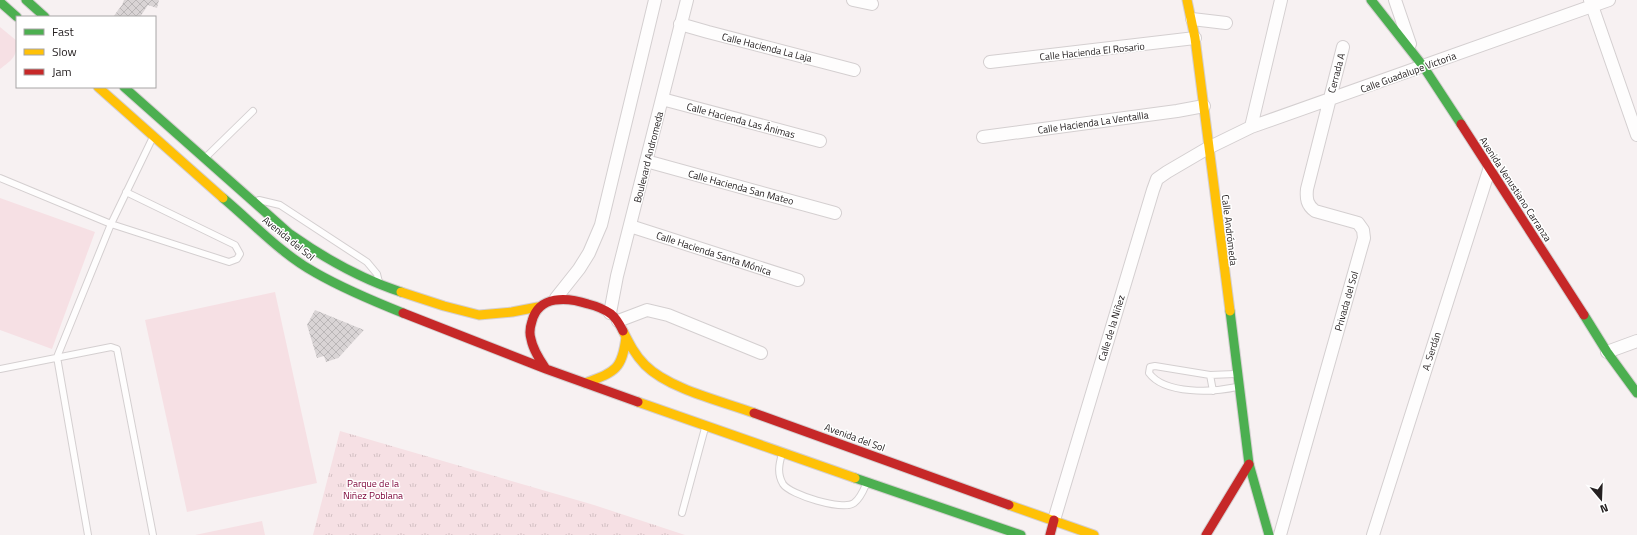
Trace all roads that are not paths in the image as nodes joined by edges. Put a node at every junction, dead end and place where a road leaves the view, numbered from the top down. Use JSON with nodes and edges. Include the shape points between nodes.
{"nodes":[{"id":1,"x":26,"y":0,"type":"edge"},
{"id":2,"x":655,"y":0,"type":"edge"},
{"id":3,"x":687,"y":0,"type":"edge"},
{"id":4,"x":853,"y":0,"type":"edge"},
{"id":5,"x":1187,"y":0,"type":"edge"},
{"id":6,"x":1281,"y":0,"type":"edge"},
{"id":7,"x":1371,"y":0,"type":"edge"},
{"id":8,"x":1395,"y":0,"type":"edge"},
{"id":9,"x":1609,"y":0,"type":"edge"},
{"id":10,"x":0,"y":2,"type":"edge"},
{"id":11,"x":1591,"y":3,"type":"edge"},
{"id":12,"x":872,"y":4,"type":"dead end"},
{"id":13,"x":16,"y":16,"type":"edge"},
{"id":14,"x":44,"y":16,"type":"edge"},
{"id":15,"x":1192,"y":19,"type":"junction"},
{"id":16,"x":1226,"y":23,"type":"dead end"},
{"id":17,"x":680,"y":24,"type":"junction"},
{"id":18,"x":1195,"y":38,"type":"junction"},
{"id":19,"x":1343,"y":47,"type":"dead end"},
{"id":20,"x":1414,"y":55,"type":"junction"},
{"id":21,"x":990,"y":62,"type":"dead end"},
{"id":22,"x":1423,"y":66,"type":"junction"},
{"id":23,"x":854,"y":70,"type":"dead end"},
{"id":24,"x":99,"y":88,"type":"edge"},
{"id":25,"x":125,"y":88,"type":"edge"},
{"id":26,"x":662,"y":99,"type":"junction"},
{"id":27,"x":1329,"y":100,"type":"junction"},
{"id":28,"x":1204,"y":106,"type":"junction"},
{"id":29,"x":254,"y":111,"type":"dead end"},
{"id":30,"x":1251,"y":127,"type":"junction"},
{"id":31,"x":1636,"y":129,"type":"edge"},
{"id":32,"x":153,"y":136,"type":"junction"},
{"id":33,"x":983,"y":137,"type":"dead end"},
{"id":34,"x":820,"y":141,"type":"dead end"},
{"id":35,"x":1208,"y":148,"type":"junction"},
{"id":36,"x":205,"y":158,"type":"junction"},
{"id":37,"x":646,"y":161,"type":"junction"},
{"id":38,"x":1490,"y":167,"type":"junction"},
{"id":39,"x":0,"y":178,"type":"edge"},
{"id":40,"x":126,"y":192,"type":"junction"},
{"id":41,"x":252,"y":200,"type":"junction"},
{"id":42,"x":835,"y":213,"type":"dead end"},
{"id":43,"x":111,"y":224,"type":"junction"},
{"id":44,"x":630,"y":226,"type":"junction"},
{"id":45,"x":798,"y":280,"type":"dead end"},
{"id":46,"x":379,"y":286,"type":"junction"},
{"id":47,"x":556,"y":298,"type":"junction"},
{"id":48,"x":538,"y":307,"type":"junction"},
{"id":49,"x":614,"y":317,"type":"junction"},
{"id":50,"x":626,"y":337,"type":"junction"},
{"id":51,"x":1637,"y":341,"type":"edge"},
{"id":52,"x":1607,"y":352,"type":"junction"},
{"id":53,"x":761,"y":353,"type":"dead end"},
{"id":54,"x":58,"y":357,"type":"junction"},
{"id":55,"x":546,"y":368,"type":"junction"},
{"id":56,"x":0,"y":369,"type":"edge"},
{"id":57,"x":1237,"y":374,"type":"junction"},
{"id":58,"x":1210,"y":376,"type":"junction"},
{"id":59,"x":584,"y":383,"type":"junction"},
{"id":60,"x":1239,"y":387,"type":"junction"},
{"id":61,"x":1213,"y":391,"type":"junction"},
{"id":62,"x":1637,"y":393,"type":"edge"},
{"id":63,"x":706,"y":426,"type":"junction"},
{"id":64,"x":783,"y":453,"type":"junction"},
{"id":65,"x":1249,"y":464,"type":"junction"},
{"id":66,"x":867,"y":482,"type":"junction"},
{"id":67,"x":682,"y":513,"type":"dead end"},
{"id":68,"x":1054,"y":520,"type":"junction"},
{"id":69,"x":88,"y":535,"type":"edge"},
{"id":70,"x":153,"y":535,"type":"edge"},
{"id":71,"x":1021,"y":535,"type":"edge"},
{"id":72,"x":1050,"y":535,"type":"edge"},
{"id":73,"x":1094,"y":535,"type":"edge"},
{"id":74,"x":1206,"y":535,"type":"edge"},
{"id":75,"x":1269,"y":535,"type":"edge"},
{"id":76,"x":1280,"y":535,"type":"edge"},
{"id":77,"x":1373,"y":535,"type":"edge"}],
"edges":[{"from":1,"to":14,"type":"main road"},
{"from":2,"to":47,"type":"street","via":[[600,225],[589,253]]},
{"from":3,"to":17,"type":"street","name":"Boulevard Andromeda"},
{"from":4,"to":12,"type":"street"},
{"from":5,"to":15,"type":"main road","name":"Calle Andrómeda"},
{"from":6,"to":30,"type":"street"},
{"from":7,"to":20,"type":"main road","name":"Avenida Venustiano Carranza"},
{"from":8,"to":20,"type":"street"},
{"from":9,"to":11,"type":"street","name":"Calle Guadalupe Victoria"},
{"from":10,"to":13,"type":"main road"},
{"from":11,"to":22,"type":"street","name":"Calle Guadalupe Victoria"},
{"from":11,"to":31,"type":"street"},
{"from":15,"to":16,"type":"street"},
{"from":15,"to":18,"type":"main road","name":"Calle Andrómeda"},
{"from":17,"to":23,"type":"street","name":"Calle Hacienda La Laja"},
{"from":17,"to":26,"type":"street","name":"Boulevard Andromeda"},
{"from":18,"to":21,"type":"street","name":"Calle Hacienda El Rosario"},
{"from":18,"to":28,"type":"main road","name":"Calle Andrómeda"},
{"from":19,"to":27,"type":"street","name":"Cerrada A"},
{"from":20,"to":22,"type":"main road","name":"Avenida Venustiano Carranza"},
{"from":22,"to":27,"type":"street","name":"Calle Guadalupe Victoria"},
{"from":22,"to":38,"type":"main road","name":"Avenida Venustiano Carranza"},
{"from":24,"to":32,"type":"main road","name":"Avenida del Sol"},
{"from":25,"to":36,"type":"main road","name":"Avenida del Sol"},
{"from":26,"to":34,"type":"street","name":"Calle Hacienda Las Ánimas"},
{"from":26,"to":37,"type":"street","name":"Boulevard Andromeda"},
{"from":27,"to":30,"type":"street","name":"Calle Guadalupe Victoria"},
{"from":27,"to":76,"type":"street","name":"Privada del Sol","via":[[1306,198],[1309,206],[1315,211],[1358,224],[1363,230],[1364,238]]},
{"from":28,"to":33,"type":"street","name":"Calle Hacienda La Ventailla"},
{"from":28,"to":35,"type":"main road","name":"Calle Andrómeda"},
{"from":29,"to":36,"type":"lane"},
{"from":30,"to":35,"type":"street","name":"Calle Guadalupe Victoria"},
{"from":32,"to":40,"type":"lane"},
{"from":32,"to":55,"type":"main road","name":"Avenida del Sol","via":[[286,253],[315,273],[368,300]]},
{"from":35,"to":57,"type":"main road","name":"Calle Andrómeda"},
{"from":35,"to":68,"type":"street","name":"Calle de la Niñez","via":[[1157,179]]},
{"from":36,"to":41,"type":"main road","name":"Avenida del Sol"},
{"from":37,"to":42,"type":"street","name":"Calle Hacienda San Mateo"},
{"from":37,"to":44,"type":"street","name":"Boulevard Andromeda"},
{"from":38,"to":52,"type":"main road","name":"Avenida Venustiano Carranza"},
{"from":38,"to":77,"type":"street","name":"A. Serdán"},
{"from":39,"to":43,"type":"lane"},
{"from":40,"to":43,"type":"lane"},
{"from":40,"to":43,"type":"lane","via":[[235,245],[240,254],[237,260],[229,262]]},
{"from":41,"to":46,"type":"main road","name":"Avenida del Sol","via":[[290,234],[315,252]]},
{"from":41,"to":46,"type":"lane","via":[[280,205],[367,262],[377,274]]},
{"from":43,"to":54,"type":"lane"},
{"from":44,"to":45,"type":"street","name":"Calle Hacienda Santa Mónica"},
{"from":44,"to":49,"type":"street","name":"Boulevard Andromeda","via":[[617,276]]},
{"from":46,"to":48,"type":"main road","name":"Avenida del Sol","via":[[479,315]]},
{"from":47,"to":48,"type":"main road"},
{"from":47,"to":49,"type":"main road","via":[[578,299]]},
{"from":48,"to":55,"type":"main road","via":[[532,319],[529,336],[536,354]]},
{"from":49,"to":50,"type":"main road"},
{"from":49,"to":53,"type":"street","via":[[646,310],[668,315]]},
{"from":50,"to":59,"type":"main road","via":[[623,357],[614,370]]},
{"from":50,"to":68,"type":"main road","name":"Avenida del Sol","via":[[649,371],[669,383]]},
{"from":51,"to":52,"type":"street"},
{"from":52,"to":62,"type":"main road","name":"Avenida Venustiano Carranza"},
{"from":54,"to":56,"type":"lane"},
{"from":54,"to":69,"type":"lane"},
{"from":54,"to":70,"type":"lane","via":[[111,347],[117,349]]},
{"from":55,"to":59,"type":"main road"},
{"from":57,"to":58,"type":"lane"},
{"from":57,"to":60,"type":"main road","name":"Calle Andrómeda"},
{"from":58,"to":61,"type":"lane"},
{"from":58,"to":61,"type":"lane","via":[[1155,366],[1150,368],[1149,374],[1160,383],[1187,390]]},
{"from":59,"to":63,"type":"main road"},
{"from":60,"to":61,"type":"lane"},
{"from":60,"to":65,"type":"main road","name":"Calle Andrómeda"},
{"from":63,"to":64,"type":"main road"},
{"from":63,"to":67,"type":"lane"},
{"from":64,"to":66,"type":"main road"},
{"from":64,"to":66,"type":"lane","via":[[779,476],[790,491],[837,506],[846,506],[854,503],[862,495]]},
{"from":65,"to":74,"type":"main road"},
{"from":65,"to":75,"type":"main road","name":"Calle Andrómeda"},
{"from":66,"to":71,"type":"main road"},
{"from":68,"to":72,"type":"main road","name":"Calle de la Niñez"},
{"from":68,"to":73,"type":"main road","name":"Avenida del Sol"}]}
